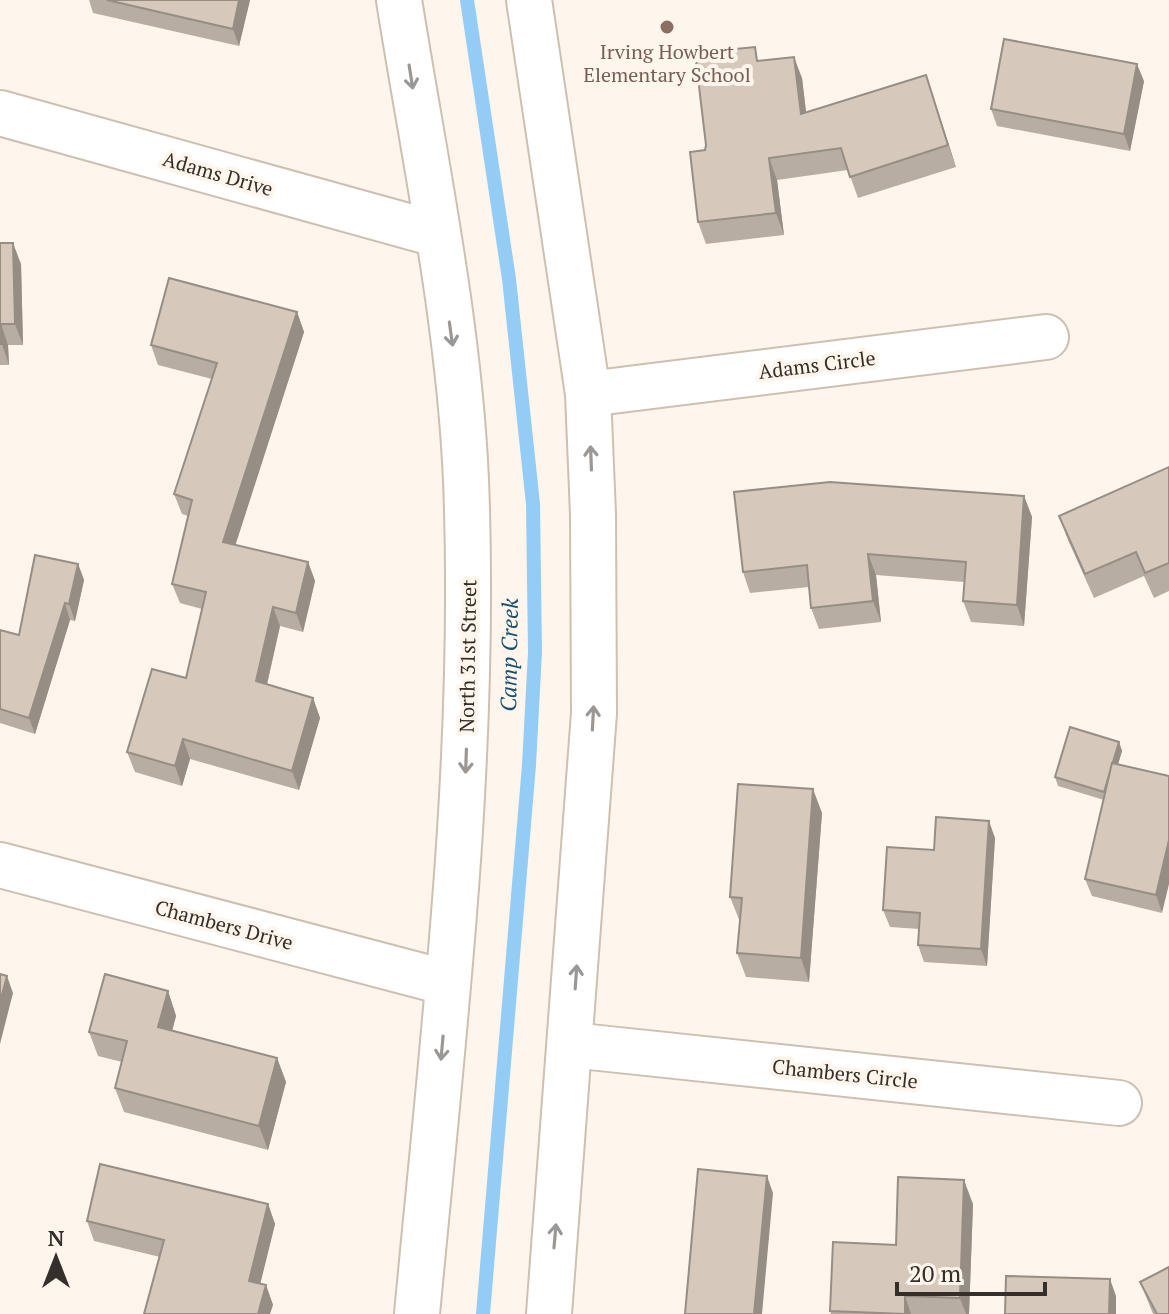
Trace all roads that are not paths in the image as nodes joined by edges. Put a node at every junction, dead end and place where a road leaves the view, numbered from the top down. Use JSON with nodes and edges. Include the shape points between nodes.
{"nodes":[{"id":1,"x":399,"y":0,"type":"edge"},
{"id":2,"x":529,"y":0,"type":"edge"},
{"id":3,"x":0,"y":113,"type":"edge"},
{"id":4,"x":436,"y":234,"type":"junction"},
{"id":5,"x":1046,"y":337,"type":"dead end"},
{"id":6,"x":588,"y":394,"type":"junction"},
{"id":7,"x":0,"y":865,"type":"edge"},
{"id":8,"x":448,"y":983,"type":"junction"},
{"id":9,"x":571,"y":1045,"type":"junction"},
{"id":10,"x":1119,"y":1103,"type":"dead end"},
{"id":11,"x":417,"y":1314,"type":"edge"},
{"id":12,"x":549,"y":1314,"type":"edge"}],
"edges":[{"from":1,"to":4,"type":"main road","name":"North 31st Street","one_way":true},
{"from":2,"to":6,"type":"main road"},
{"from":3,"to":4,"type":"main road","name":"Adams Drive"},
{"from":4,"to":8,"type":"main road","name":"North 31st Street","one_way":true,"via":[[461,403],[469,581],[464,806]]},
{"from":5,"to":6,"type":"main road","name":"Adams Circle"},
{"from":9,"to":6,"type":"main road","one_way":true,"via":[[594,713]]},
{"from":7,"to":8,"type":"main road","name":"Chambers Drive"},
{"from":8,"to":11,"type":"main road","name":"North 31st Street","one_way":true},
{"from":9,"to":10,"type":"main road","name":"Chambers Circle"},
{"from":12,"to":9,"type":"main road","one_way":true}]}
